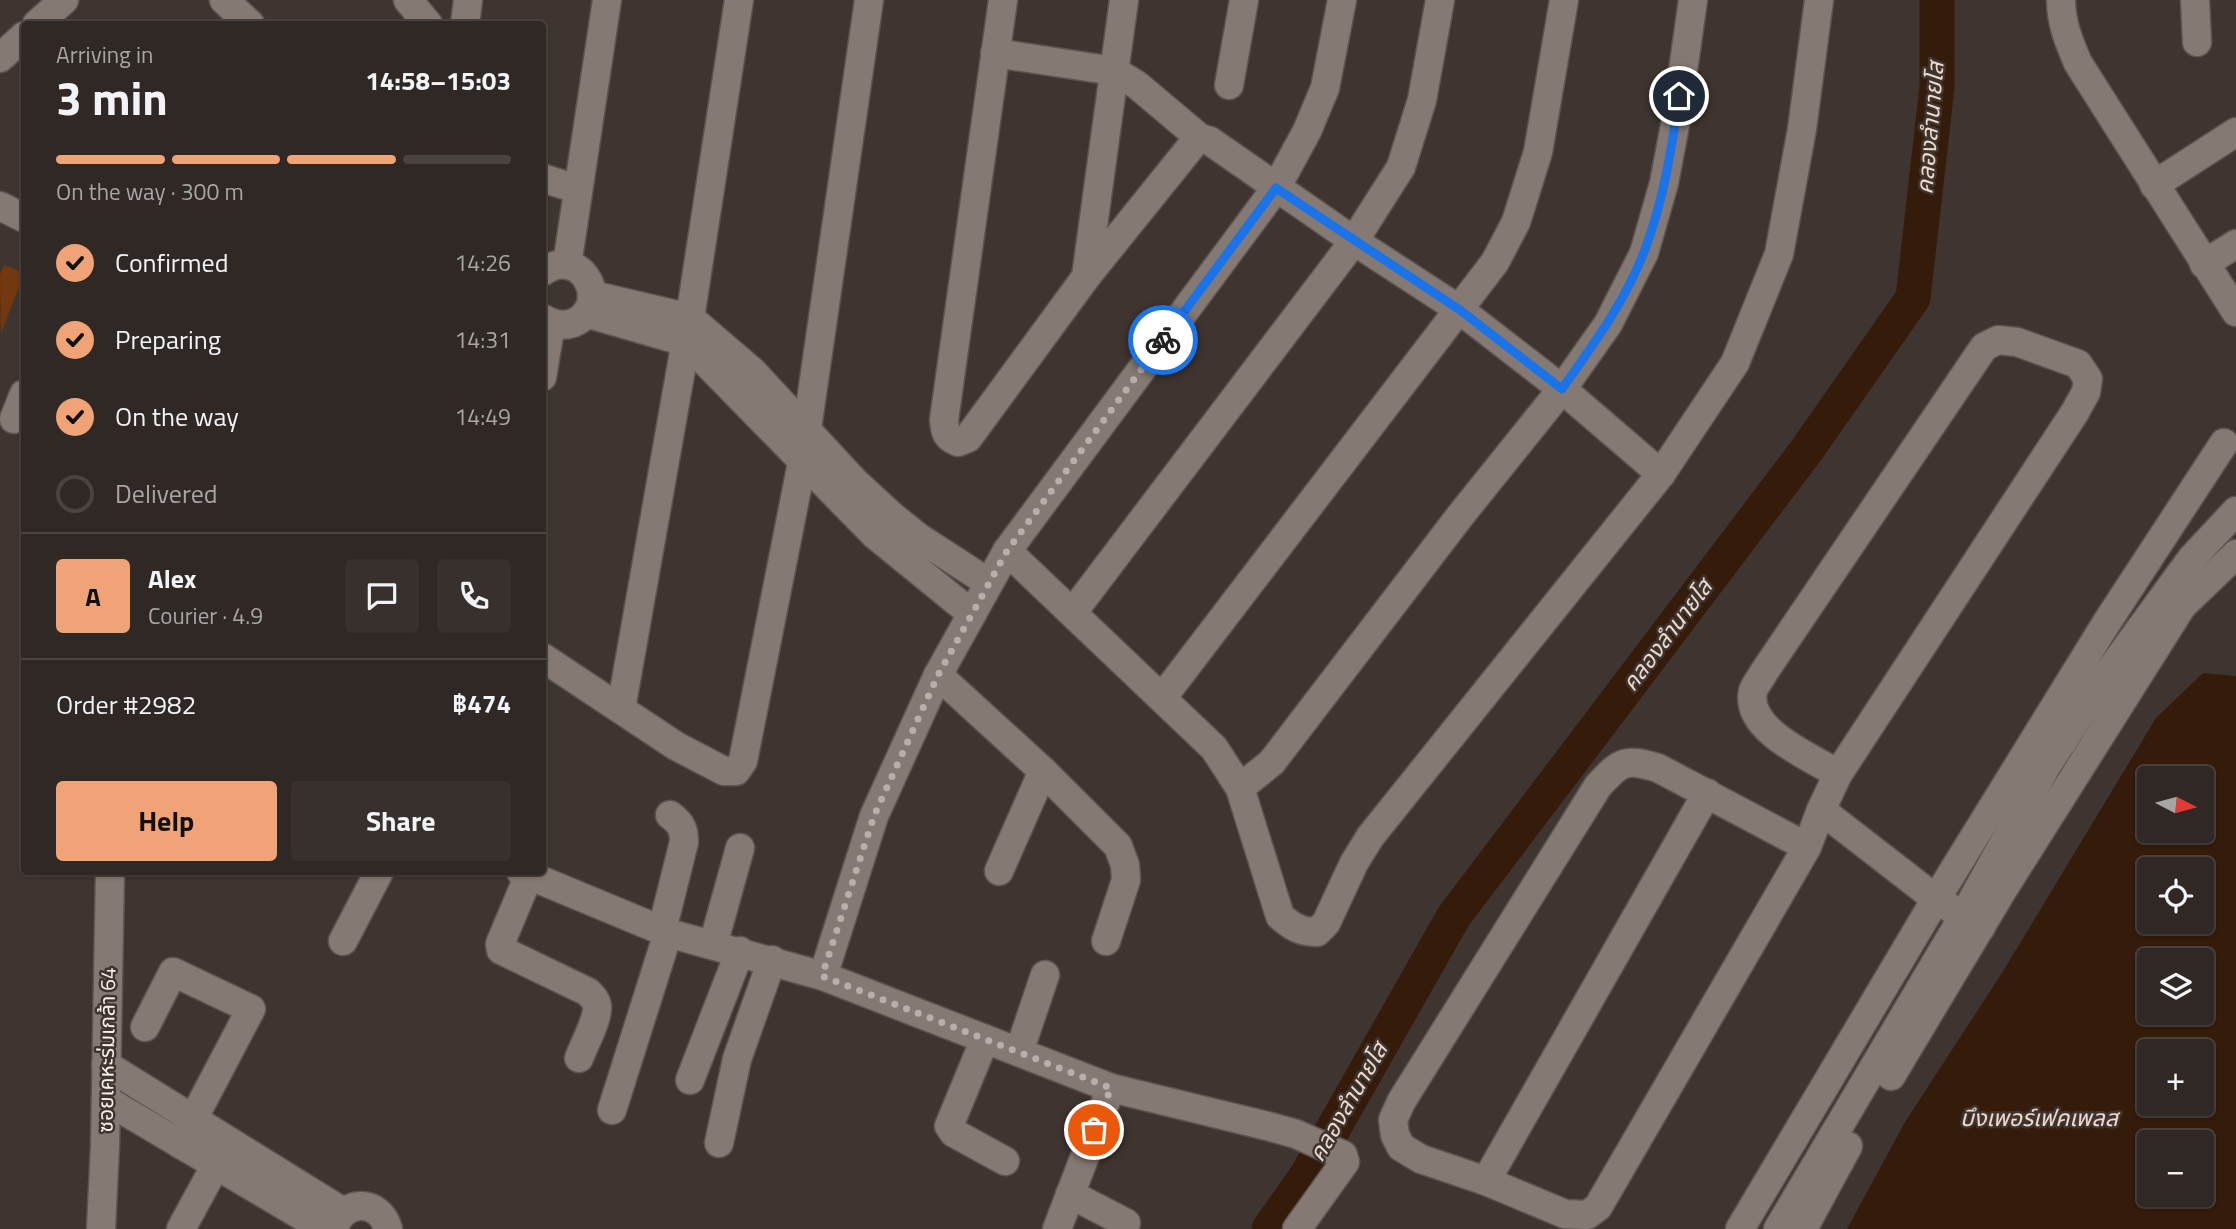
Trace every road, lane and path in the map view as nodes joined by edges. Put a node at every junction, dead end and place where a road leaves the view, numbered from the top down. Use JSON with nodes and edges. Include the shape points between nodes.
{"nodes":[{"id":1,"x":64,"y":0,"type":"edge"},
{"id":2,"x":408,"y":0,"type":"edge"},
{"id":3,"x":468,"y":0,"type":"edge"},
{"id":4,"x":607,"y":0,"type":"edge"},
{"id":5,"x":738,"y":0,"type":"edge"},
{"id":6,"x":869,"y":0,"type":"edge"},
{"id":7,"x":1003,"y":0,"type":"edge"},
{"id":8,"x":1124,"y":0,"type":"edge"},
{"id":9,"x":1244,"y":0,"type":"edge"},
{"id":10,"x":1342,"y":0,"type":"edge"},
{"id":11,"x":1440,"y":0,"type":"edge"},
{"id":12,"x":1564,"y":0,"type":"edge"},
{"id":13,"x":1693,"y":0,"type":"edge"},
{"id":14,"x":1819,"y":0,"type":"edge"},
{"id":15,"x":2061,"y":0,"type":"edge"},
{"id":16,"x":2195,"y":0,"type":"edge"},
{"id":17,"x":40,"y":21,"type":"edge"},
{"id":18,"x":426,"y":21,"type":"edge"},
{"id":19,"x":465,"y":21,"type":"edge"},
{"id":20,"x":21,"y":39,"type":"edge"},
{"id":21,"x":2197,"y":42,"type":"dead end"},
{"id":22,"x":995,"y":53,"type":"junction"},
{"id":23,"x":0,"y":58,"type":"edge"},
{"id":24,"x":1114,"y":71,"type":"junction"},
{"id":25,"x":1229,"y":85,"type":"dead end"},
{"id":26,"x":2236,"y":132,"type":"edge"},
{"id":27,"x":1200,"y":138,"type":"junction"},
{"id":28,"x":546,"y":179,"type":"edge"},
{"id":29,"x":2154,"y":185,"type":"junction"},
{"id":30,"x":1276,"y":188,"type":"junction"},
{"id":31,"x":577,"y":189,"type":"junction"},
{"id":32,"x":0,"y":206,"type":"edge"},
{"id":33,"x":21,"y":216,"type":"edge"},
{"id":34,"x":1354,"y":241,"type":"junction"},
{"id":35,"x":2236,"y":244,"type":"edge"},
{"id":36,"x":2204,"y":264,"type":"junction"},
{"id":37,"x":555,"y":269,"type":"edge"},
{"id":38,"x":1086,"y":277,"type":"junction"},
{"id":39,"x":589,"y":304,"type":"junction"},
{"id":40,"x":1460,"y":310,"type":"junction"},
{"id":41,"x":2236,"y":312,"type":"edge"},
{"id":42,"x":547,"y":320,"type":"edge"},
{"id":43,"x":688,"y":330,"type":"junction"},
{"id":44,"x":1562,"y":389,"type":"junction"},
{"id":45,"x":807,"y":428,"type":"junction"},
{"id":46,"x":2224,"y":443,"type":"dead end"},
{"id":47,"x":802,"y":463,"type":"junction"},
{"id":48,"x":1661,"y":474,"type":"junction"},
{"id":49,"x":2231,"y":524,"type":"edge"},
{"id":50,"x":1007,"y":551,"type":"junction"},
{"id":51,"x":2236,"y":555,"type":"edge"},
{"id":52,"x":989,"y":583,"type":"junction"},
{"id":53,"x":1073,"y":612,"type":"junction"},
{"id":54,"x":972,"y":614,"type":"junction"},
{"id":55,"x":546,"y":660,"type":"edge"},
{"id":56,"x":938,"y":675,"type":"junction"},
{"id":57,"x":1162,"y":698,"type":"junction"},
{"id":58,"x":621,"y":709,"type":"junction"},
{"id":59,"x":1043,"y":771,"type":"junction"},
{"id":60,"x":1838,"y":774,"type":"junction"},
{"id":61,"x":1240,"y":788,"type":"junction"},
{"id":62,"x":1707,"y":793,"type":"junction"},
{"id":63,"x":1821,"y":810,"type":"junction"},
{"id":64,"x":670,"y":815,"type":"dead end"},
{"id":65,"x":1807,"y":847,"type":"junction"},
{"id":66,"x":740,"y":848,"type":"dead end"},
{"id":67,"x":999,"y":871,"type":"dead end"},
{"id":68,"x":110,"y":875,"type":"edge"},
{"id":69,"x":377,"y":875,"type":"edge"},
{"id":70,"x":524,"y":875,"type":"edge"},
{"id":71,"x":530,"y":875,"type":"edge"},
{"id":72,"x":1936,"y":899,"type":"junction"},
{"id":73,"x":1972,"y":921,"type":"junction"},
{"id":74,"x":665,"y":931,"type":"junction"},
{"id":75,"x":343,"y":941,"type":"dead end"},
{"id":76,"x":1106,"y":941,"type":"dead end"},
{"id":77,"x":726,"y":948,"type":"junction"},
{"id":78,"x":772,"y":960,"type":"junction"},
{"id":79,"x":1045,"y":975,"type":"dead end"},
{"id":80,"x":822,"y":976,"type":"junction"},
{"id":81,"x":145,"y":1027,"type":"dead end"},
{"id":82,"x":985,"y":1039,"type":"junction"},
{"id":83,"x":1019,"y":1052,"type":"junction"},
{"id":84,"x":579,"y":1058,"type":"dead end"},
{"id":85,"x":106,"y":1065,"type":"junction"},
{"id":86,"x":690,"y":1080,"type":"dead end"},
{"id":87,"x":1111,"y":1088,"type":"junction"},
{"id":88,"x":106,"y":1100,"type":"junction"},
{"id":89,"x":612,"y":1110,"type":"dead end"},
{"id":90,"x":187,"y":1132,"type":"junction"},
{"id":91,"x":719,"y":1143,"type":"dead end"},
{"id":92,"x":222,"y":1153,"type":"junction"},
{"id":93,"x":1005,"y":1161,"type":"dead end"},
{"id":94,"x":1486,"y":1181,"type":"junction"},
{"id":95,"x":1070,"y":1194,"type":"junction"},
{"id":96,"x":318,"y":1218,"type":"edge"},
{"id":97,"x":1126,"y":1223,"type":"dead end"},
{"id":98,"x":101,"y":1229,"type":"edge"},
{"id":99,"x":181,"y":1229,"type":"edge"},
{"id":100,"x":388,"y":1229,"type":"edge"},
{"id":101,"x":1056,"y":1229,"type":"edge"},
{"id":102,"x":1297,"y":1229,"type":"edge"},
{"id":103,"x":1740,"y":1229,"type":"edge"},
{"id":104,"x":1778,"y":1229,"type":"edge"},
{"id":105,"x":1803,"y":1229,"type":"edge"}],
"edges":[{"from":1,"to":17,"type":"street"},
{"from":2,"to":18,"type":"street"},
{"from":3,"to":19,"type":"street"},
{"from":4,"to":31,"type":"street"},
{"from":5,"to":43,"type":"street"},
{"from":6,"to":45,"type":"street"},
{"from":7,"to":22,"type":"street"},
{"from":8,"to":24,"type":"street"},
{"from":9,"to":25,"type":"street"},
{"from":10,"to":30,"type":"street","via":[[1325,88]]},
{"from":11,"to":34,"type":"street","via":[[1422,100],[1401,167]]},
{"from":12,"to":40,"type":"street","via":[[1538,152],[1516,222],[1496,262]]},
{"from":13,"to":44,"type":"street","via":[[1669,158],[1644,253],[1608,324]]},
{"from":14,"to":48,"type":"street","via":[[1779,254],[1735,363]]},
{"from":15,"to":29,"type":"street","via":[[2067,38],[2078,63]]},
{"from":16,"to":21,"type":"street"},
{"from":20,"to":23,"type":"street"},
{"from":22,"to":24,"type":"street"},
{"from":22,"to":38,"type":"street","via":[[944,419],[950,439],[968,439]]},
{"from":24,"to":27,"type":"street"},
{"from":24,"to":38,"type":"street"},
{"from":26,"to":29,"type":"street"},
{"from":27,"to":30,"type":"street"},
{"from":27,"to":38,"type":"street"},
{"from":28,"to":31,"type":"street"},
{"from":29,"to":36,"type":"street"},
{"from":30,"to":34,"type":"street"},
{"from":30,"to":50,"type":"street"},
{"from":31,"to":37,"type":"street"},
{"from":32,"to":33,"type":"street"},
{"from":34,"to":40,"type":"street"},
{"from":34,"to":53,"type":"street"},
{"from":35,"to":36,"type":"street"},
{"from":36,"to":41,"type":"street"},
{"from":37,"to":39,"type":"street","via":[[585,275],[591,288]]},
{"from":39,"to":42,"type":"street","via":[[571,324]]},
{"from":39,"to":43,"type":"street"},
{"from":40,"to":44,"type":"street"},
{"from":40,"to":57,"type":"street"},
{"from":43,"to":45,"type":"street","via":[[753,372]]},
{"from":43,"to":47,"type":"street"},
{"from":43,"to":58,"type":"street"},
{"from":44,"to":48,"type":"street"},
{"from":44,"to":61,"type":"street","via":[[1272,762]]},
{"from":45,"to":47,"type":"street"},
{"from":45,"to":52,"type":"street","via":[[892,516]]},
{"from":46,"to":72,"type":"street"},
{"from":47,"to":54,"type":"street","via":[[875,535]]},
{"from":47,"to":58,"type":"street","via":[[743,761],[736,771],[724,771],[676,746]]},
{"from":48,"to":61,"type":"street","via":[[1370,837],[1317,932],[1293,927],[1280,916]]},
{"from":49,"to":73,"type":"street","via":[[2192,558],[2046,765]]},
{"from":50,"to":52,"type":"street"},
{"from":50,"to":53,"type":"street"},
{"from":51,"to":73,"type":"street","via":[[2182,606]]},
{"from":52,"to":54,"type":"street"},
{"from":53,"to":57,"type":"street"},
{"from":54,"to":56,"type":"street"},
{"from":55,"to":58,"type":"street"},
{"from":56,"to":59,"type":"street"},
{"from":56,"to":80,"type":"street","via":[[874,816]]},
{"from":57,"to":61,"type":"street","via":[[1214,748]]},
{"from":59,"to":67,"type":"street"},
{"from":59,"to":76,"type":"street","via":[[1118,846],[1126,880]]},
{"from":60,"to":60,"type":"street","via":[[2075,412],[2088,379],[2078,364],[2017,342],[1998,340],[1984,347],[1764,672],[1753,691],[1754,714],[1768,731]]},
{"from":60,"to":63,"type":"street"},
{"from":62,"to":65,"type":"street"},
{"from":62,"to":94,"type":"street"},
{"from":62,"to":94,"type":"street","via":[[1634,761],[1615,767],[1598,786],[1401,1102],[1393,1120],[1401,1147]]},
{"from":63,"to":65,"type":"street"},
{"from":63,"to":72,"type":"street"},
{"from":64,"to":74,"type":"street","via":[[684,830],[684,842]]},
{"from":65,"to":94,"type":"street","via":[[1598,1207],[1587,1215],[1565,1214]]},
{"from":66,"to":77,"type":"street"},
{"from":68,"to":85,"type":"street","name":"ซอยเคหะร่มเกล้า 64"},
{"from":69,"to":75,"type":"street"},
{"from":70,"to":84,"type":"street","via":[[501,950],[594,999],[596,1015]]},
{"from":71,"to":74,"type":"street"},
{"from":72,"to":73,"type":"street"},
{"from":72,"to":103,"type":"street"},
{"from":73,"to":104,"type":"street"},
{"from":73,"to":105,"type":"street"},
{"from":74,"to":77,"type":"street"},
{"from":74,"to":89,"type":"street"},
{"from":77,"to":78,"type":"street"},
{"from":77,"to":86,"type":"street"},
{"from":78,"to":80,"type":"street"},
{"from":78,"to":91,"type":"street","via":[[737,1059]]},
{"from":79,"to":83,"type":"street"},
{"from":80,"to":82,"type":"street"},
{"from":81,"to":90,"type":"street","via":[[173,972],[250,1009]]},
{"from":82,"to":83,"type":"street"},
{"from":82,"to":93,"type":"street","via":[[949,1126]]},
{"from":83,"to":87,"type":"street"},
{"from":85,"to":88,"type":"street","name":"ซอยเคหะร่มเกล้า 64"},
{"from":85,"to":90,"type":"street"},
{"from":87,"to":95,"type":"street"},
{"from":87,"to":102,"type":"street","via":[[1296,1134],[1343,1155],[1345,1162]]},
{"from":88,"to":90,"type":"street"},
{"from":88,"to":98,"type":"street","name":"ซอยเคหะร่มเกล้า 64"},
{"from":90,"to":92,"type":"street"},
{"from":92,"to":96,"type":"street"},
{"from":92,"to":99,"type":"street"},
{"from":95,"to":97,"type":"street"},
{"from":95,"to":101,"type":"street"},
{"from":96,"to":100,"type":"street","via":[[370,1206],[379,1211]]}]}
